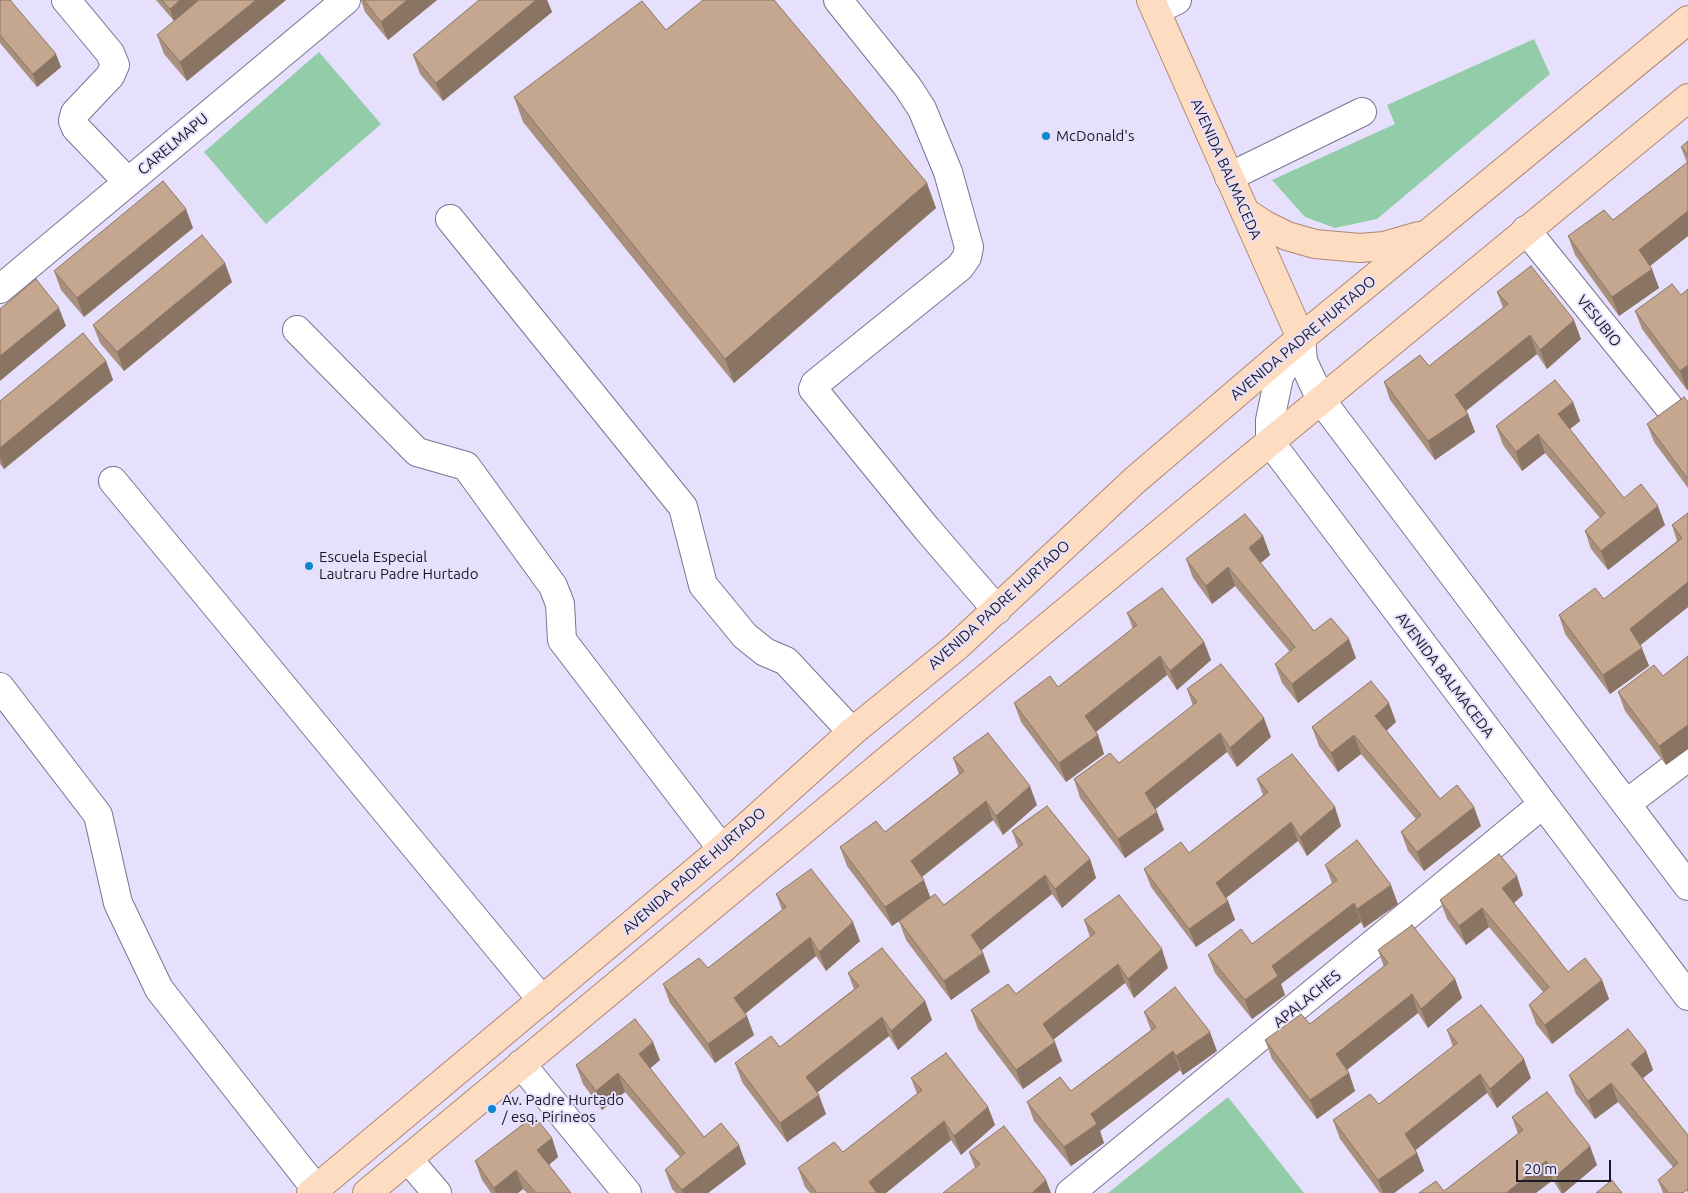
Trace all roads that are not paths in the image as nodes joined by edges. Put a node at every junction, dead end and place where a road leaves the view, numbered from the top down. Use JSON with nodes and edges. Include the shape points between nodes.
{"nodes":[{"id":1,"x":66,"y":0,"type":"edge"},
{"id":2,"x":346,"y":0,"type":"edge"},
{"id":3,"x":838,"y":0,"type":"edge"},
{"id":4,"x":1161,"y":3,"type":"edge"},
{"id":5,"x":1688,"y":20,"type":"edge"},
{"id":6,"x":1688,"y":98,"type":"edge"},
{"id":7,"x":1362,"y":112,"type":"dead end"},
{"id":8,"x":1229,"y":177,"type":"junction"},
{"id":9,"x":128,"y":182,"type":"junction"},
{"id":10,"x":1245,"y":212,"type":"junction"},
{"id":11,"x":450,"y":219,"type":"dead end"},
{"id":12,"x":1526,"y":230,"type":"junction"},
{"id":13,"x":1430,"y":232,"type":"junction"},
{"id":14,"x":0,"y":289,"type":"edge"},
{"id":15,"x":297,"y":330,"type":"dead end"},
{"id":16,"x":1301,"y":338,"type":"junction"},
{"id":17,"x":1321,"y":400,"type":"junction"},
{"id":18,"x":1673,"y":412,"type":"edge"},
{"id":19,"x":1270,"y":442,"type":"junction"},
{"id":20,"x":113,"y":481,"type":"dead end"},
{"id":21,"x":997,"y":610,"type":"junction"},
{"id":22,"x":0,"y":687,"type":"edge"},
{"id":23,"x":852,"y":732,"type":"junction"},
{"id":24,"x":1688,"y":757,"type":"edge"},
{"id":25,"x":1543,"y":804,"type":"junction"},
{"id":26,"x":1626,"y":804,"type":"junction"},
{"id":27,"x":722,"y":849,"type":"junction"},
{"id":28,"x":1688,"y":886,"type":"edge"},
{"id":29,"x":1688,"y":996,"type":"edge"},
{"id":30,"x":542,"y":1000,"type":"junction"},
{"id":31,"x":521,"y":1064,"type":"junction"},
{"id":32,"x":408,"y":1159,"type":"junction"},
{"id":33,"x":314,"y":1191,"type":"edge"},
{"id":34,"x":367,"y":1193,"type":"edge"},
{"id":35,"x":437,"y":1193,"type":"edge"},
{"id":36,"x":627,"y":1193,"type":"edge"},
{"id":37,"x":1070,"y":1193,"type":"edge"}],
"edges":[{"from":1,"to":9,"type":"street","via":[[110,53],[115,65],[110,76],[75,113],[73,122]]},
{"from":2,"to":9,"type":"street","name":"CARELMAPU"},
{"from":3,"to":21,"type":"street","via":[[907,86],[922,110],[948,172],[969,247],[960,267],[813,388]]},
{"from":4,"to":8,"type":"main road","name":"AVENIDA BALMACEDA"},
{"from":5,"to":13,"type":"main road","name":"AVENIDA PADRE HURTADO"},
{"from":6,"to":12,"type":"main road"},
{"from":7,"to":8,"type":"street"},
{"from":8,"to":10,"type":"main road","name":"AVENIDA BALMACEDA"},
{"from":9,"to":14,"type":"street","name":"CARELMAPU"},
{"from":10,"to":13,"type":"main road","via":[[1287,236],[1334,247],[1384,246]]},
{"from":10,"to":16,"type":"main road","name":"AVENIDA BALMACEDA"},
{"from":11,"to":23,"type":"street","via":[[682,507],[703,585],[745,636],[765,652],[786,660]]},
{"from":12,"to":17,"type":"main road"},
{"from":12,"to":18,"type":"street","name":"VESUBIO"},
{"from":13,"to":16,"type":"main road","name":"AVENIDA PADRE HURTADO"},
{"from":15,"to":27,"type":"street","via":[[417,452],[466,466],[553,586],[560,604],[562,640]]},
{"from":16,"to":17,"type":"street","name":"AVENIDA BALMACEDA","via":[[1303,361]]},
{"from":16,"to":19,"type":"street","via":[[1277,384],[1270,420]]},
{"from":16,"to":21,"type":"main road","name":"AVENIDA PADRE HURTADO","via":[[1134,481]]},
{"from":17,"to":19,"type":"main road"},
{"from":17,"to":26,"type":"street","name":"AVENIDA BALMACEDA"},
{"from":19,"to":25,"type":"street","name":"AVENIDA BALMACEDA"},
{"from":19,"to":31,"type":"main road"},
{"from":20,"to":30,"type":"street"},
{"from":21,"to":23,"type":"main road","name":"AVENIDA PADRE HURTADO"},
{"from":22,"to":33,"type":"street","via":[[98,815],[118,903],[159,990]]},
{"from":23,"to":27,"type":"main road","name":"AVENIDA PADRE HURTADO"},
{"from":24,"to":26,"type":"street"},
{"from":25,"to":29,"type":"street","name":"AVENIDA BALMACEDA"},
{"from":25,"to":37,"type":"street","name":"APALACHES"},
{"from":26,"to":28,"type":"street","name":"AVENIDA BALMACEDA"},
{"from":27,"to":30,"type":"main road","name":"AVENIDA PADRE HURTADO"},
{"from":30,"to":33,"type":"main road","name":"AVENIDA PADRE HURTADO"},
{"from":31,"to":32,"type":"main road"},
{"from":31,"to":36,"type":"street"},
{"from":32,"to":34,"type":"main road"},
{"from":32,"to":35,"type":"street"}]}
